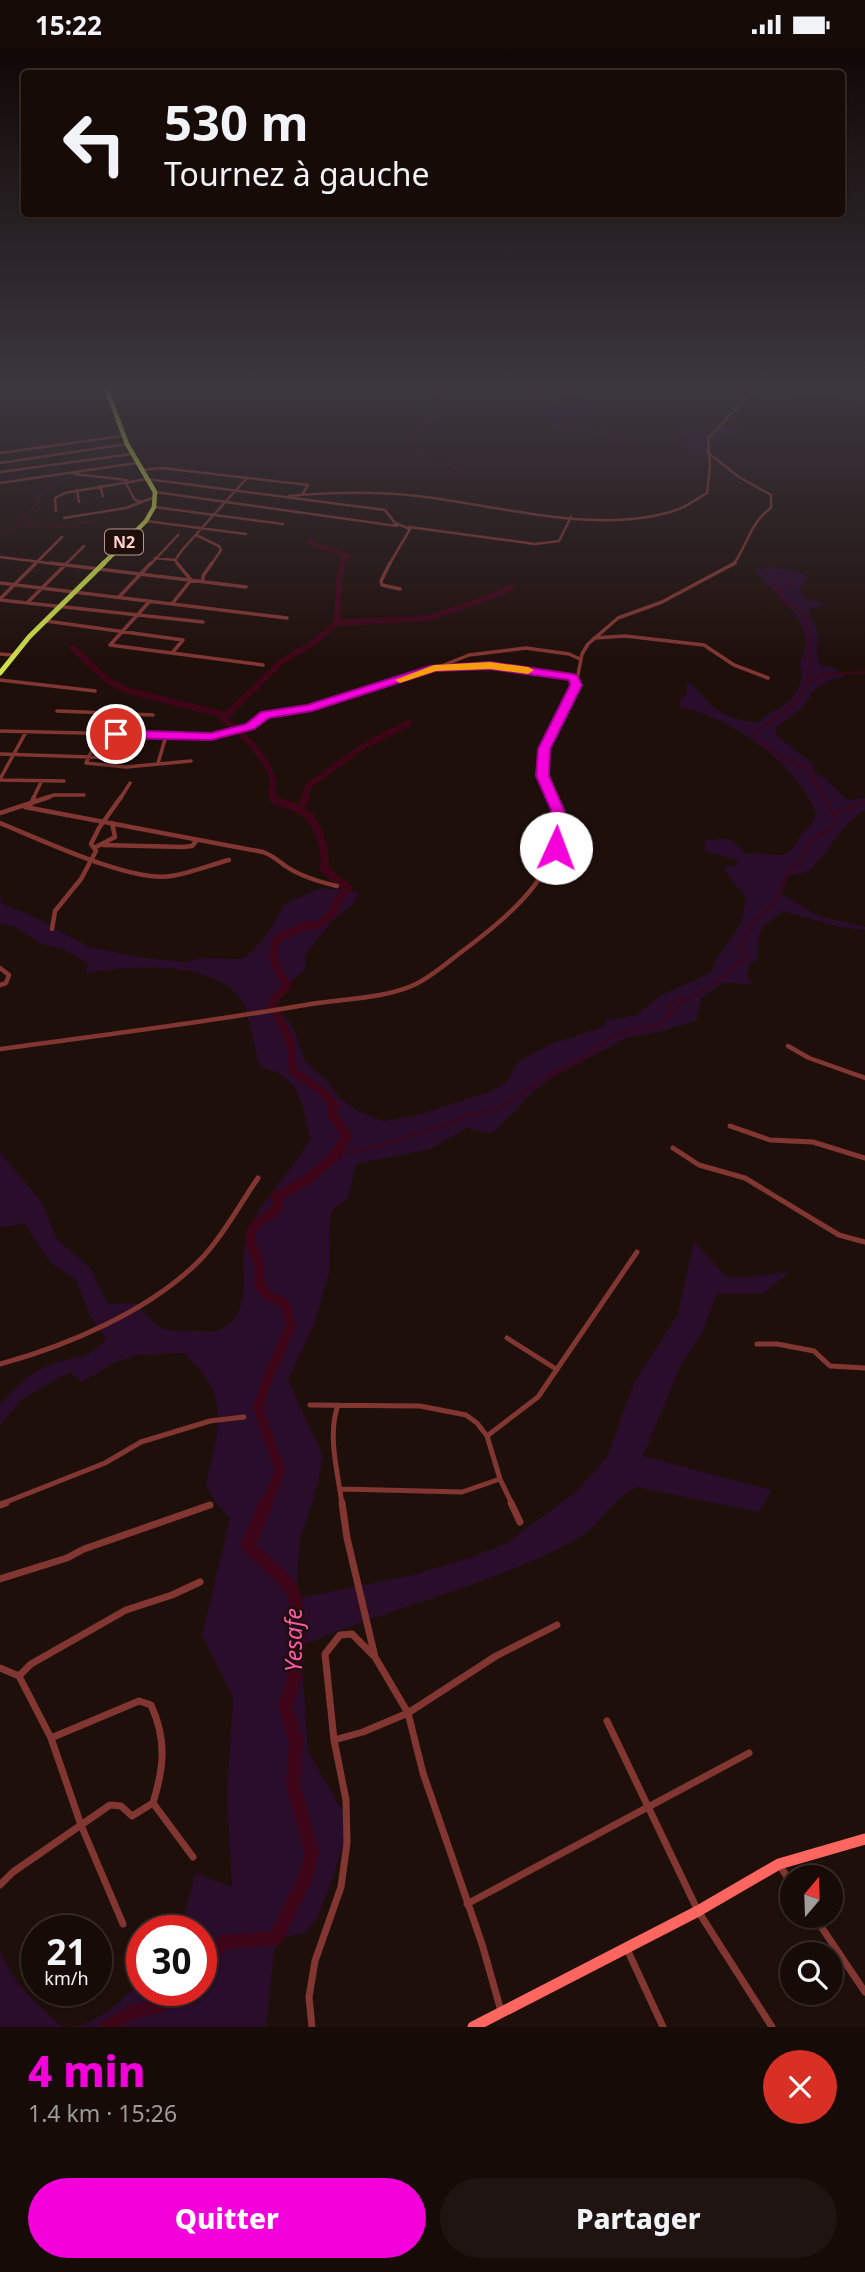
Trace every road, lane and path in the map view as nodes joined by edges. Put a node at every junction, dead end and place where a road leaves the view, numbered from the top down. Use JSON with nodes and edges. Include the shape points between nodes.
{"nodes":[{"id":1,"x":38,"y":477,"type":"edge"},
{"id":2,"x":99,"y":477,"type":"edge"},
{"id":3,"x":240,"y":477,"type":"edge"},
{"id":4,"x":709,"y":477,"type":"edge"},
{"id":5,"x":740,"y":477,"type":"edge"},
{"id":6,"x":246,"y":478,"type":"junction"},
{"id":7,"x":147,"y":479,"type":"junction"},
{"id":8,"x":126,"y":481,"type":"junction"},
{"id":9,"x":0,"y":483,"type":"edge"},
{"id":10,"x":100,"y":486,"type":"junction"},
{"id":11,"x":77,"y":490,"type":"junction"},
{"id":12,"x":236,"y":490,"type":"junction"},
{"id":13,"x":155,"y":494,"type":"junction"},
{"id":14,"x":302,"y":495,"type":"junction"},
{"id":15,"x":103,"y":496,"type":"dead end"},
{"id":16,"x":289,"y":496,"type":"junction"},
{"id":17,"x":224,"y":501,"type":"junction"},
{"id":18,"x":79,"y":502,"type":"dead end"},
{"id":19,"x":142,"y":502,"type":"junction"},
{"id":20,"x":155,"y":507,"type":"junction"},
{"id":21,"x":56,"y":511,"type":"dead end"},
{"id":22,"x":214,"y":515,"type":"junction"},
{"id":23,"x":571,"y":517,"type":"junction"},
{"id":24,"x":64,"y":518,"type":"dead end"},
{"id":25,"x":146,"y":521,"type":"junction"},
{"id":26,"x":284,"y":524,"type":"dead end"},
{"id":27,"x":402,"y":526,"type":"junction"},
{"id":28,"x":199,"y":527,"type":"junction"},
{"id":29,"x":246,"y":534,"type":"dead end"},
{"id":30,"x":178,"y":535,"type":"dead end"},
{"id":31,"x":196,"y":535,"type":"junction"},
{"id":32,"x":62,"y":537,"type":"dead end"},
{"id":33,"x":84,"y":546,"type":"dead end"},
{"id":34,"x":0,"y":557,"type":"edge"},
{"id":35,"x":155,"y":557,"type":"junction"},
{"id":36,"x":175,"y":560,"type":"junction"},
{"id":37,"x":38,"y":561,"type":"junction"},
{"id":38,"x":65,"y":565,"type":"junction"},
{"id":39,"x":97,"y":569,"type":"junction"},
{"id":40,"x":139,"y":573,"type":"junction"},
{"id":41,"x":191,"y":580,"type":"junction"},
{"id":42,"x":203,"y":582,"type":"junction"},
{"id":43,"x":0,"y":583,"type":"edge"},
{"id":44,"x":14,"y":584,"type":"junction"},
{"id":45,"x":246,"y":587,"type":"dead end"},
{"id":46,"x":41,"y":588,"type":"junction"},
{"id":47,"x":400,"y":589,"type":"dead end"},
{"id":48,"x":74,"y":592,"type":"junction"},
{"id":49,"x":118,"y":597,"type":"junction"},
{"id":50,"x":0,"y":599,"type":"edge"},
{"id":51,"x":150,"y":601,"type":"junction"},
{"id":52,"x":26,"y":603,"type":"junction"},
{"id":53,"x":172,"y":604,"type":"junction"},
{"id":54,"x":59,"y":606,"type":"junction"},
{"id":55,"x":138,"y":615,"type":"junction"},
{"id":56,"x":287,"y":618,"type":"dead end"},
{"id":57,"x":45,"y":621,"type":"junction"},
{"id":58,"x":203,"y":622,"type":"dead end"},
{"id":59,"x":123,"y":631,"type":"junction"},
{"id":60,"x":593,"y":638,"type":"junction"},
{"id":61,"x":0,"y":654,"type":"edge"},
{"id":62,"x":13,"y":655,"type":"junction"},
{"id":63,"x":170,"y":655,"type":"junction"},
{"id":64,"x":580,"y":660,"type":"junction"},
{"id":65,"x":262,"y":665,"type":"dead end"},
{"id":66,"x":434,"y":668,"type":"junction"},
{"id":67,"x":0,"y":673,"type":"edge"},
{"id":68,"x":768,"y":678,"type":"dead end"},
{"id":69,"x":0,"y":680,"type":"edge"},
{"id":70,"x":576,"y":680,"type":"junction"},
{"id":71,"x":95,"y":691,"type":"dead end"},
{"id":72,"x":57,"y":711,"type":"dead end"},
{"id":73,"x":109,"y":713,"type":"junction"},
{"id":74,"x":153,"y":715,"type":"dead end"},
{"id":75,"x":0,"y":731,"type":"edge"},
{"id":76,"x":26,"y":732,"type":"junction"},
{"id":77,"x":99,"y":733,"type":"junction"},
{"id":78,"x":166,"y":736,"type":"junction"},
{"id":79,"x":0,"y":754,"type":"edge"},
{"id":80,"x":14,"y":755,"type":"junction"},
{"id":81,"x":88,"y":757,"type":"junction"},
{"id":82,"x":120,"y":758,"type":"dead end"},
{"id":83,"x":191,"y":761,"type":"dead end"},
{"id":84,"x":158,"y":763,"type":"junction"},
{"id":85,"x":0,"y":780,"type":"edge"},
{"id":86,"x":64,"y":781,"type":"dead end"},
{"id":87,"x":41,"y":782,"type":"junction"},
{"id":88,"x":130,"y":783,"type":"dead end"},
{"id":89,"x":84,"y":795,"type":"dead end"},
{"id":90,"x":31,"y":805,"type":"junction"},
{"id":91,"x":25,"y":807,"type":"junction"},
{"id":92,"x":0,"y":813,"type":"edge"},
{"id":93,"x":102,"y":821,"type":"junction"},
{"id":94,"x":0,"y":823,"type":"edge"},
{"id":95,"x":113,"y":823,"type":"junction"},
{"id":96,"x":196,"y":841,"type":"junction"},
{"id":97,"x":103,"y":845,"type":"junction"},
{"id":98,"x":96,"y":847,"type":"junction"},
{"id":99,"x":93,"y":858,"type":"junction"},
{"id":100,"x":229,"y":860,"type":"dead end"},
{"id":101,"x":337,"y":886,"type":"dead end"},
{"id":102,"x":52,"y":929,"type":"dead end"},
{"id":103,"x":0,"y":968,"type":"edge"},
{"id":104,"x":0,"y":985,"type":"edge"},
{"id":105,"x":788,"y":1046,"type":"dead end"},
{"id":106,"x":0,"y":1049,"type":"edge"},
{"id":107,"x":865,"y":1078,"type":"edge"},
{"id":108,"x":730,"y":1126,"type":"dead end"},
{"id":109,"x":673,"y":1148,"type":"dead end"},
{"id":110,"x":865,"y":1158,"type":"edge"},
{"id":111,"x":258,"y":1178,"type":"dead end"},
{"id":112,"x":865,"y":1242,"type":"edge"},
{"id":113,"x":637,"y":1252,"type":"dead end"},
{"id":114,"x":507,"y":1338,"type":"dead end"},
{"id":115,"x":757,"y":1344,"type":"dead end"},
{"id":116,"x":0,"y":1364,"type":"edge"},
{"id":117,"x":865,"y":1368,"type":"edge"},
{"id":118,"x":556,"y":1369,"type":"junction"},
{"id":119,"x":310,"y":1405,"type":"dead end"},
{"id":120,"x":338,"y":1405,"type":"junction"},
{"id":121,"x":244,"y":1417,"type":"dead end"},
{"id":122,"x":487,"y":1436,"type":"junction"},
{"id":123,"x":500,"y":1479,"type":"junction"},
{"id":124,"x":341,"y":1489,"type":"junction"},
{"id":125,"x":0,"y":1505,"type":"edge"},
{"id":126,"x":210,"y":1505,"type":"dead end"},
{"id":127,"x":520,"y":1522,"type":"dead end"},
{"id":128,"x":0,"y":1579,"type":"edge"},
{"id":129,"x":200,"y":1582,"type":"dead end"},
{"id":130,"x":557,"y":1625,"type":"dead end"},
{"id":131,"x":375,"y":1657,"type":"junction"},
{"id":132,"x":0,"y":1668,"type":"edge"},
{"id":133,"x":19,"y":1677,"type":"junction"},
{"id":134,"x":408,"y":1713,"type":"junction"},
{"id":135,"x":607,"y":1721,"type":"dead end"},
{"id":136,"x":51,"y":1738,"type":"junction"},
{"id":137,"x":334,"y":1739,"type":"junction"},
{"id":138,"x":749,"y":1753,"type":"dead end"},
{"id":139,"x":153,"y":1803,"type":"junction"},
{"id":140,"x":648,"y":1808,"type":"junction"},
{"id":141,"x":81,"y":1825,"type":"junction"},
{"id":142,"x":865,"y":1839,"type":"edge"},
{"id":143,"x":193,"y":1857,"type":"dead end"},
{"id":144,"x":779,"y":1864,"type":"joint"},
{"id":145,"x":0,"y":1885,"type":"edge"},
{"id":146,"x":467,"y":1903,"type":"junction"},
{"id":147,"x":698,"y":1911,"type":"junction"},
{"id":148,"x":123,"y":1924,"type":"dead end"},
{"id":149,"x":823,"y":1929,"type":"edge"},
{"id":150,"x":627,"y":1948,"type":"junction"},
{"id":151,"x":865,"y":1992,"type":"edge"},
{"id":152,"x":501,"y":2012,"type":"junction"},
{"id":153,"x":490,"y":2023,"type":"edge"},
{"id":154,"x":312,"y":2027,"type":"edge"},
{"id":155,"x":473,"y":2027,"type":"edge"},
{"id":156,"x":663,"y":2027,"type":"edge"},
{"id":157,"x":772,"y":2027,"type":"edge"}],
"edges":[{"from":1,"to":9,"type":"street"},
{"from":2,"to":8,"type":"street"},
{"from":3,"to":6,"type":"street"},
{"from":4,"to":23,"type":"street","via":[[707,493],[677,509],[629,519]]},
{"from":5,"to":60,"type":"street","via":[[774,500],[750,531],[735,564],[618,618]]},
{"from":6,"to":12,"type":"street"},
{"from":6,"to":14,"type":"street","via":[[308,485]]},
{"from":7,"to":8,"type":"street"},
{"from":7,"to":12,"type":"street"},
{"from":7,"to":13,"type":"highway"},
{"from":8,"to":10,"type":"street"},
{"from":8,"to":19,"type":"street","via":[[135,500]]},
{"from":10,"to":11,"type":"street"},
{"from":10,"to":15,"type":"street"},
{"from":11,"to":18,"type":"street"},
{"from":11,"to":21,"type":"street","via":[[55,498]]},
{"from":12,"to":16,"type":"street"},
{"from":12,"to":17,"type":"street"},
{"from":13,"to":17,"type":"street"},
{"from":13,"to":19,"type":"street"},
{"from":13,"to":20,"type":"highway","number":"N2"},
{"from":14,"to":16,"type":"street"},
{"from":14,"to":23,"type":"street","via":[[415,496]]},
{"from":16,"to":27,"type":"street","via":[[385,510]]},
{"from":17,"to":22,"type":"street"},
{"from":17,"to":27,"type":"street"},
{"from":19,"to":24,"type":"street"},
{"from":20,"to":22,"type":"street"},
{"from":20,"to":25,"type":"highway","number":"N2"},
{"from":22,"to":26,"type":"street"},
{"from":22,"to":28,"type":"street"},
{"from":23,"to":27,"type":"street","via":[[559,541],[536,544]]},
{"from":25,"to":28,"type":"street"},
{"from":25,"to":39,"type":"highway","number":"N2"},
{"from":27,"to":47,"type":"street","via":[[410,533],[381,581]]},
{"from":28,"to":29,"type":"street"},
{"from":28,"to":31,"type":"street"},
{"from":30,"to":35,"type":"street"},
{"from":31,"to":36,"type":"street"},
{"from":31,"to":42,"type":"street","via":[[221,550]]},
{"from":32,"to":37,"type":"street"},
{"from":33,"to":38,"type":"street"},
{"from":34,"to":37,"type":"street"},
{"from":35,"to":36,"type":"street"},
{"from":35,"to":40,"type":"street"},
{"from":36,"to":41,"type":"street"},
{"from":37,"to":38,"type":"street"},
{"from":37,"to":44,"type":"street"},
{"from":38,"to":39,"type":"street"},
{"from":38,"to":46,"type":"street"},
{"from":39,"to":40,"type":"street"},
{"from":39,"to":48,"type":"highway","number":"N2"},
{"from":40,"to":41,"type":"street"},
{"from":40,"to":49,"type":"street"},
{"from":41,"to":42,"type":"street"},
{"from":41,"to":53,"type":"street"},
{"from":42,"to":45,"type":"street"},
{"from":43,"to":44,"type":"street"},
{"from":44,"to":46,"type":"street"},
{"from":44,"to":50,"type":"street"},
{"from":46,"to":48,"type":"street"},
{"from":46,"to":52,"type":"street"},
{"from":48,"to":49,"type":"street"},
{"from":48,"to":54,"type":"highway","number":"N2"},
{"from":49,"to":51,"type":"street"},
{"from":50,"to":52,"type":"street"},
{"from":51,"to":53,"type":"street"},
{"from":51,"to":55,"type":"street"},
{"from":52,"to":54,"type":"street"},
{"from":53,"to":56,"type":"street"},
{"from":54,"to":55,"type":"street"},
{"from":54,"to":57,"type":"highway","number":"N2"},
{"from":55,"to":58,"type":"street"},
{"from":55,"to":59,"type":"street"},
{"from":57,"to":59,"type":"street"},
{"from":57,"to":62,"type":"highway","number":"N2"},
{"from":59,"to":63,"type":"street","via":[[110,645]]},
{"from":59,"to":63,"type":"street","via":[[183,640]]},
{"from":60,"to":64,"type":"street"},
{"from":60,"to":68,"type":"street","via":[[625,636],[704,645],[734,665]]},
{"from":61,"to":62,"type":"street"},
{"from":62,"to":67,"type":"highway","number":"N2"},
{"from":63,"to":65,"type":"street"},
{"from":64,"to":66,"type":"street","via":[[526,648],[469,655]]},
{"from":64,"to":70,"type":"street"},
{"from":66,"to":70,"type":"street","via":[[490,665]]},
{"from":66,"to":78,"type":"street","via":[[308,709],[265,715],[250,727],[235,731]]},
{"from":69,"to":71,"type":"street"},
{"from":70,"to":106,"type":"street","via":[[544,749],[543,776],[557,810],[556,848],[526,898],[501,922],[416,984],[274,1011]]},
{"from":72,"to":73,"type":"street"},
{"from":73,"to":74,"type":"street"},
{"from":73,"to":77,"type":"street"},
{"from":75,"to":76,"type":"street"},
{"from":76,"to":77,"type":"street"},
{"from":76,"to":80,"type":"street"},
{"from":77,"to":78,"type":"street"},
{"from":77,"to":81,"type":"street"},
{"from":78,"to":84,"type":"street"},
{"from":79,"to":80,"type":"street"},
{"from":80,"to":81,"type":"street"},
{"from":80,"to":85,"type":"street"},
{"from":81,"to":82,"type":"street"},
{"from":81,"to":84,"type":"street","via":[[86,763],[94,765]]},
{"from":83,"to":84,"type":"street"},
{"from":85,"to":87,"type":"street"},
{"from":86,"to":87,"type":"street"},
{"from":87,"to":90,"type":"street"},
{"from":88,"to":93,"type":"street"},
{"from":89,"to":90,"type":"street","via":[[54,795]]},
{"from":90,"to":91,"type":"street"},
{"from":91,"to":92,"type":"street"},
{"from":91,"to":93,"type":"street"},
{"from":93,"to":95,"type":"street"},
{"from":93,"to":98,"type":"street","via":[[91,841]]},
{"from":94,"to":99,"type":"street"},
{"from":95,"to":96,"type":"street"},
{"from":95,"to":97,"type":"street","via":[[115,837]]},
{"from":96,"to":97,"type":"street","via":[[183,847]]},
{"from":96,"to":101,"type":"street","via":[[276,856],[296,871]]},
{"from":97,"to":98,"type":"street"},
{"from":98,"to":99,"type":"street"},
{"from":99,"to":100,"type":"street","via":[[119,869],[169,877]]},
{"from":99,"to":102,"type":"street","via":[[55,911]]},
{"from":103,"to":104,"type":"street","via":[[9,975]]},
{"from":105,"to":107,"type":"street"},
{"from":108,"to":110,"type":"street","via":[[766,1139],[803,1141]]},
{"from":109,"to":112,"type":"street","via":[[699,1165],[745,1178],[839,1235]]},
{"from":111,"to":116,"type":"street","via":[[200,1260],[163,1291],[78,1338]]},
{"from":113,"to":118,"type":"street"},
{"from":114,"to":118,"type":"street"},
{"from":115,"to":117,"type":"street","via":[[814,1351],[830,1366]]},
{"from":118,"to":122,"type":"street","via":[[537,1397]]},
{"from":119,"to":120,"type":"street"},
{"from":120,"to":122,"type":"street","via":[[420,1406],[454,1412],[477,1423]]},
{"from":120,"to":124,"type":"street","via":[[333,1437]]},
{"from":121,"to":125,"type":"street","via":[[210,1421],[141,1442],[105,1463]]},
{"from":122,"to":123,"type":"street"},
{"from":123,"to":124,"type":"street","via":[[462,1492]]},
{"from":123,"to":127,"type":"street"},
{"from":124,"to":131,"type":"street","via":[[347,1538]]},
{"from":126,"to":128,"type":"street"},
{"from":129,"to":133,"type":"street","via":[[126,1610],[31,1664]]},
{"from":130,"to":134,"type":"street","via":[[496,1656]]},
{"from":131,"to":134,"type":"street"},
{"from":131,"to":137,"type":"street","via":[[352,1634],[340,1635],[325,1654]]},
{"from":132,"to":133,"type":"street"},
{"from":133,"to":136,"type":"street"},
{"from":134,"to":137,"type":"street"},
{"from":134,"to":146,"type":"street"},
{"from":135,"to":140,"type":"street"},
{"from":136,"to":139,"type":"street","via":[[139,1701],[151,1705],[162,1726],[164,1767]]},
{"from":136,"to":141,"type":"street"},
{"from":137,"to":154,"type":"street","via":[[346,1800],[347,1843],[341,1887],[315,1961],[309,1997]]},
{"from":138,"to":140,"type":"street"},
{"from":139,"to":141,"type":"street","via":[[132,1816],[121,1806],[110,1805]]},
{"from":139,"to":143,"type":"street"},
{"from":140,"to":146,"type":"street"},
{"from":140,"to":147,"type":"street"},
{"from":141,"to":145,"type":"street"},
{"from":141,"to":148,"type":"street"},
{"from":142,"to":144,"type":"main road"},
{"from":144,"to":147,"type":"main road"},
{"from":146,"to":152,"type":"street"},
{"from":147,"to":150,"type":"main road"},
{"from":147,"to":157,"type":"street"},
{"from":149,"to":151,"type":"street"},
{"from":150,"to":152,"type":"main road"},
{"from":150,"to":156,"type":"street"},
{"from":152,"to":153,"type":"main road"},
{"from":153,"to":155,"type":"main road"}]}
